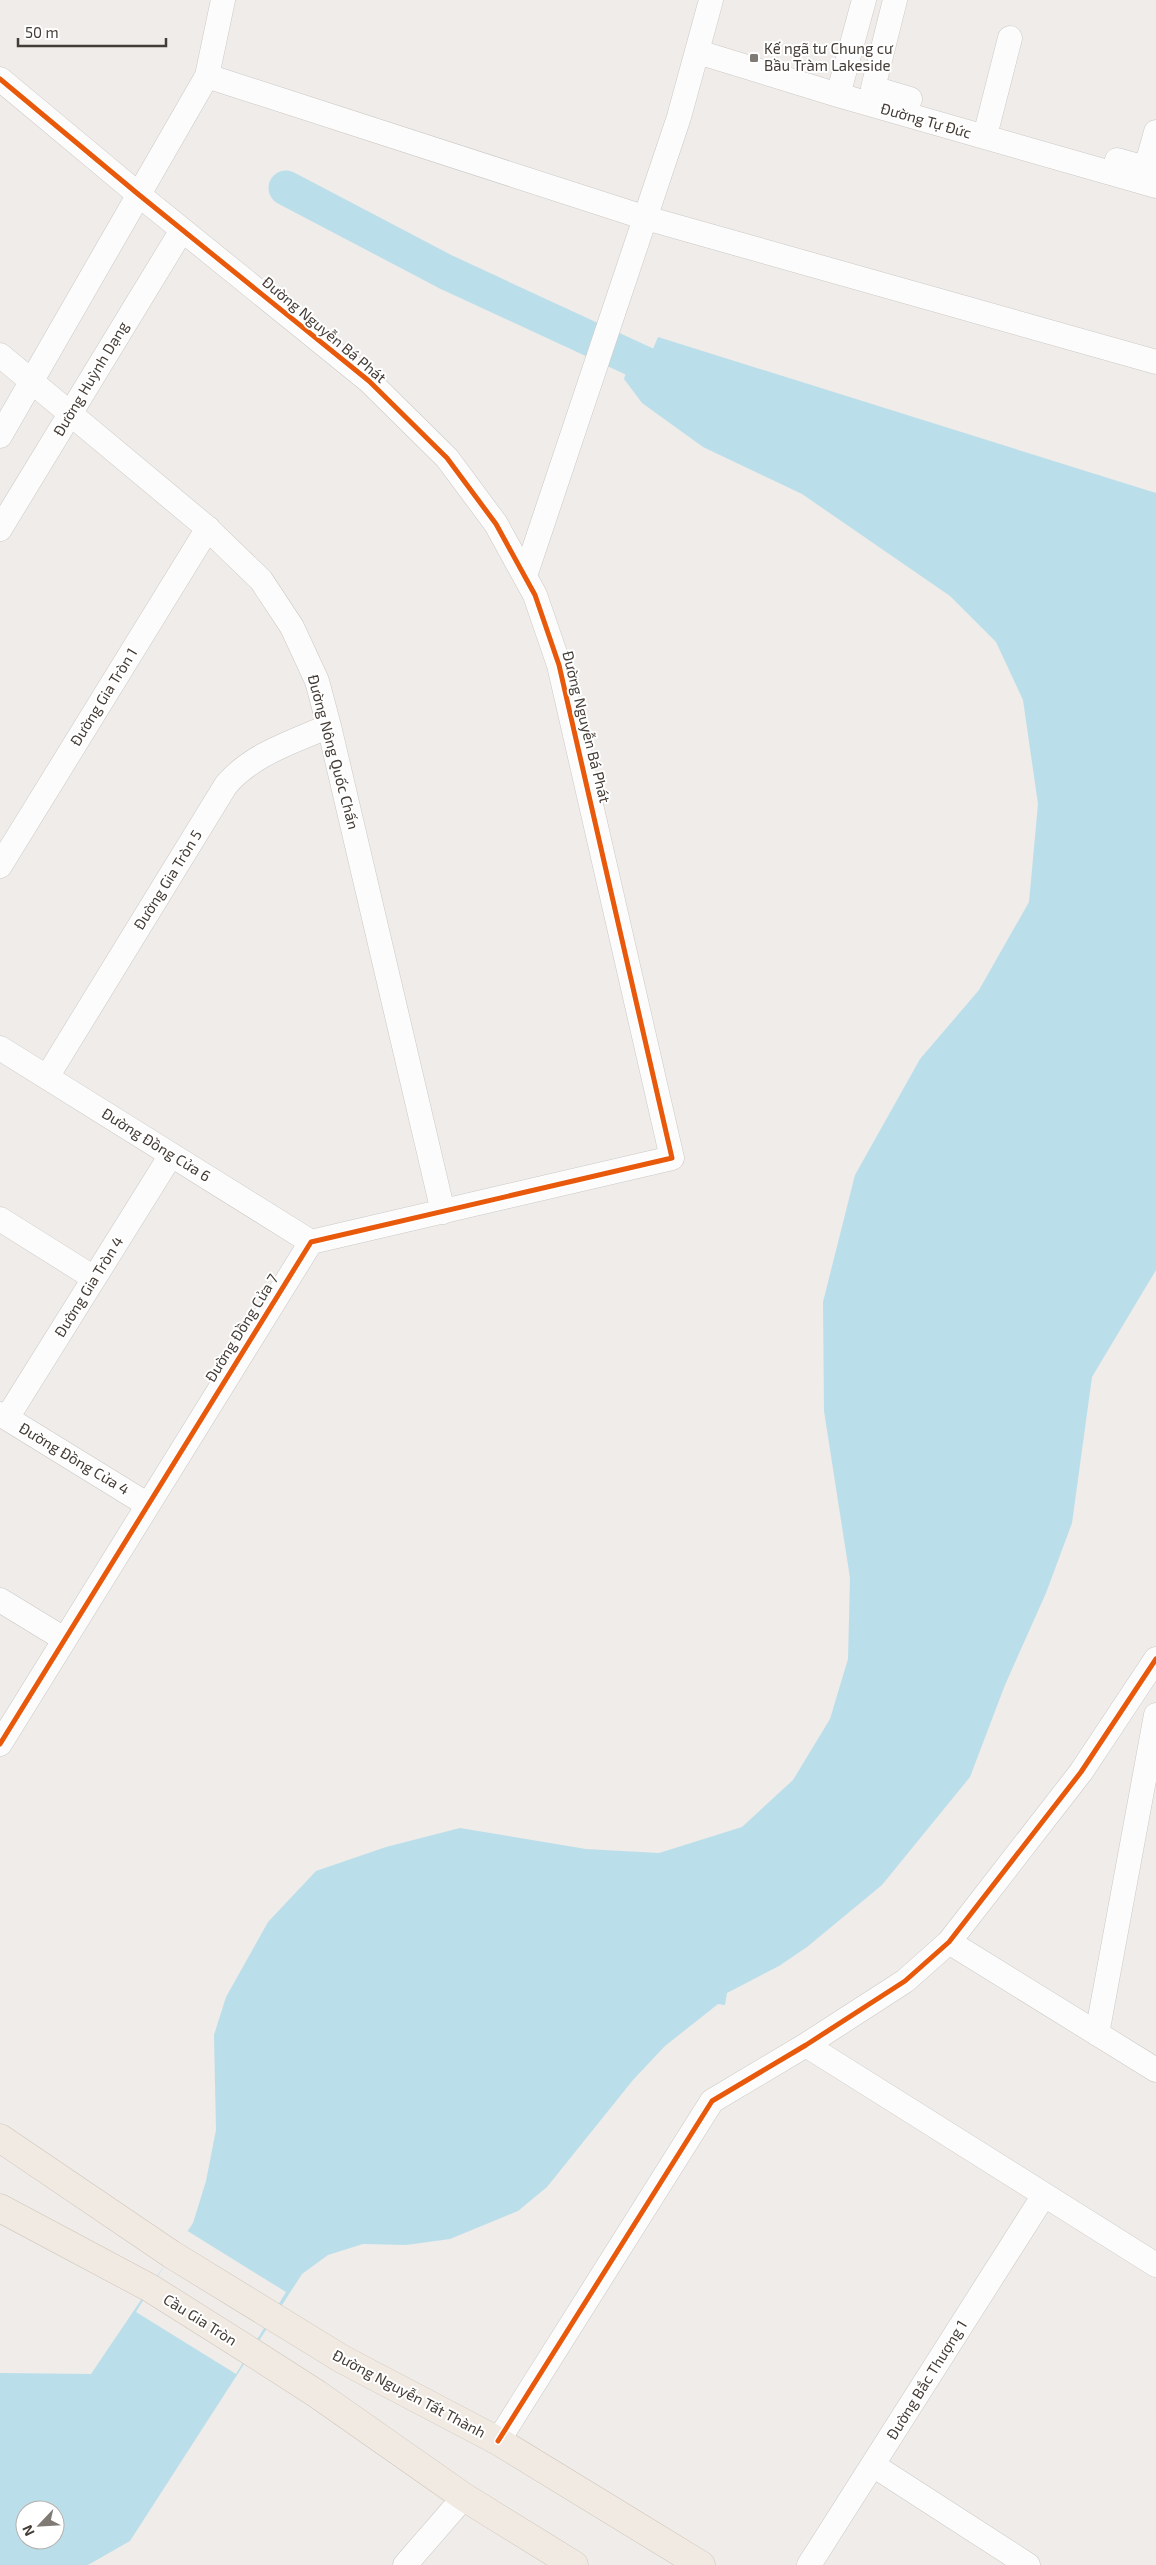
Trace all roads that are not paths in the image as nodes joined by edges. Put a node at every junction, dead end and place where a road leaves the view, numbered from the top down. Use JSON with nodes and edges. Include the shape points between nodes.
{"nodes":[{"id":1,"x":223,"y":0,"type":"edge"},
{"id":2,"x":711,"y":0,"type":"edge"},
{"id":3,"x":864,"y":0,"type":"edge"},
{"id":4,"x":895,"y":0,"type":"edge"},
{"id":5,"x":1010,"y":38,"type":"dead end"},
{"id":6,"x":698,"y":52,"type":"junction"},
{"id":7,"x":208,"y":76,"type":"junction"},
{"id":8,"x":0,"y":79,"type":"edge"},
{"id":9,"x":838,"y":96,"type":"junction"},
{"id":10,"x":988,"y":124,"type":"junction"},
{"id":11,"x":1156,"y":132,"type":"edge"},
{"id":12,"x":1148,"y":179,"type":"edge"},
{"id":13,"x":138,"y":194,"type":"junction"},
{"id":14,"x":646,"y":218,"type":"junction"},
{"id":15,"x":182,"y":230,"type":"junction"},
{"id":16,"x":0,"y":355,"type":"edge"},
{"id":17,"x":1156,"y":362,"type":"edge"},
{"id":18,"x":33,"y":381,"type":"junction"},
{"id":19,"x":71,"y":413,"type":"junction"},
{"id":20,"x":0,"y":436,"type":"edge"},
{"id":21,"x":208,"y":528,"type":"junction"},
{"id":22,"x":0,"y":529,"type":"edge"},
{"id":23,"x":525,"y":576,"type":"junction"},
{"id":24,"x":329,"y":726,"type":"junction"},
{"id":25,"x":0,"y":866,"type":"edge"},
{"id":26,"x":0,"y":1048,"type":"edge"},
{"id":27,"x":47,"y":1077,"type":"junction"},
{"id":28,"x":171,"y":1155,"type":"junction"},
{"id":29,"x":443,"y":1212,"type":"junction"},
{"id":30,"x":0,"y":1219,"type":"edge"},
{"id":31,"x":311,"y":1242,"type":"junction"},
{"id":32,"x":94,"y":1278,"type":"junction"},
{"id":33,"x":3,"y":1416,"type":"edge"},
{"id":34,"x":148,"y":1504,"type":"junction"},
{"id":35,"x":0,"y":1600,"type":"edge"},
{"id":36,"x":64,"y":1639,"type":"junction"},
{"id":37,"x":1156,"y":1659,"type":"edge"},
{"id":38,"x":1156,"y":1715,"type":"edge"},
{"id":39,"x":0,"y":1744,"type":"edge"},
{"id":40,"x":949,"y":1942,"type":"junction"},
{"id":41,"x":1097,"y":2034,"type":"junction"},
{"id":42,"x":806,"y":2045,"type":"junction"},
{"id":43,"x":1156,"y":2070,"type":"edge"},
{"id":44,"x":0,"y":2138,"type":"edge"},
{"id":45,"x":1044,"y":2195,"type":"junction"},
{"id":46,"x":0,"y":2208,"type":"edge"},
{"id":47,"x":1156,"y":2265,"type":"edge"},
{"id":48,"x":498,"y":2441,"type":"junction"},
{"id":49,"x":873,"y":2465,"type":"junction"},
{"id":50,"x":464,"y":2497,"type":"junction"},
{"id":51,"x":404,"y":2565,"type":"edge"},
{"id":52,"x":574,"y":2565,"type":"edge"},
{"id":53,"x":701,"y":2565,"type":"edge"},
{"id":54,"x":810,"y":2565,"type":"edge"},
{"id":55,"x":1028,"y":2565,"type":"edge"}],
"edges":[{"from":1,"to":7,"type":"street"},
{"from":2,"to":6,"type":"street"},
{"from":3,"to":9,"type":"street"},
{"from":4,"to":10,"type":"street","via":[[872,88]]},
{"from":5,"to":10,"type":"street"},
{"from":6,"to":9,"type":"street","name":"Đường Tự Đức"},
{"from":6,"to":14,"type":"street"},
{"from":7,"to":13,"type":"street"},
{"from":7,"to":14,"type":"street"},
{"from":8,"to":13,"type":"street","name":"Đường Nguyễn Bá Phát"},
{"from":9,"to":12,"type":"street","name":"Đường Tự Đức"},
{"from":10,"to":12,"type":"street"},
{"from":11,"to":12,"type":"street"},
{"from":13,"to":15,"type":"street","name":"Đường Nguyễn Bá Phát"},
{"from":13,"to":18,"type":"street"},
{"from":14,"to":17,"type":"street"},
{"from":14,"to":23,"type":"street"},
{"from":15,"to":19,"type":"street","name":"Đường Huỳnh Dạng"},
{"from":15,"to":23,"type":"street","name":"Đường Nguyễn Bá Phát","via":[[369,381],[448,458],[496,524]]},
{"from":16,"to":18,"type":"street","name":"Đường Nông Quốc Chấn"},
{"from":18,"to":19,"type":"street","name":"Đường Nông Quốc Chấn"},
{"from":18,"to":20,"type":"street"},
{"from":19,"to":21,"type":"street","name":"Đường Nông Quốc Chấn"},
{"from":19,"to":22,"type":"street","name":"Đường Huỳnh Dạng"},
{"from":21,"to":24,"type":"street","name":"Đường Nông Quốc Chấn","via":[[261,580],[292,627],[317,681]]},
{"from":21,"to":25,"type":"street","name":"Đường Gia Tròn 1"},
{"from":23,"to":29,"type":"street","name":"Đường Nguyễn Bá Phát","via":[[535,595],[559,665],[574,723],[672,1158]]},
{"from":24,"to":27,"type":"street","name":"Đường Gia Tròn 5","via":[[240,769],[226,785]]},
{"from":24,"to":29,"type":"street","name":"Đường Nông Quốc Chấn"},
{"from":26,"to":27,"type":"street","name":"Đường Đồng Cửa 6"},
{"from":27,"to":28,"type":"street","name":"Đường Đồng Cửa 6"},
{"from":28,"to":31,"type":"street","name":"Đường Đồng Cửa 6"},
{"from":28,"to":32,"type":"street","name":"Đường Gia Tròn 4"},
{"from":29,"to":31,"type":"street"},
{"from":30,"to":32,"type":"street"},
{"from":31,"to":34,"type":"street","name":"Đường Đồng Cửa 7"},
{"from":32,"to":33,"type":"street","name":"Đường Gia Tròn 4"},
{"from":33,"to":34,"type":"street","name":"Đường Đồng Cửa 4"},
{"from":34,"to":36,"type":"street","name":"Đường Đồng Cửa 7"},
{"from":35,"to":36,"type":"street"},
{"from":36,"to":39,"type":"street","name":"Đường Đồng Cửa 7"},
{"from":37,"to":40,"type":"street","via":[[1081,1772]]},
{"from":38,"to":41,"type":"street"},
{"from":40,"to":41,"type":"street"},
{"from":40,"to":42,"type":"street","via":[[905,1981]]},
{"from":41,"to":43,"type":"street"},
{"from":42,"to":45,"type":"street"},
{"from":42,"to":48,"type":"street","via":[[712,2101]]},
{"from":44,"to":48,"type":"main road","name":"Đường Nguyễn Tất Thành","via":[[171,2254],[342,2359]]},
{"from":45,"to":47,"type":"street"},
{"from":45,"to":49,"type":"street","name":"Đường Bắc Thượng 1"},
{"from":46,"to":50,"type":"main road","name":"Cầu Gia Tròn","via":[[150,2288],[317,2394]]},
{"from":48,"to":53,"type":"main road","name":"Đường Nguyễn Tất Thành"},
{"from":49,"to":54,"type":"street","name":"Đường Bắc Thượng 1"},
{"from":49,"to":55,"type":"street"},
{"from":50,"to":51,"type":"street"},
{"from":50,"to":52,"type":"main road"}]}
